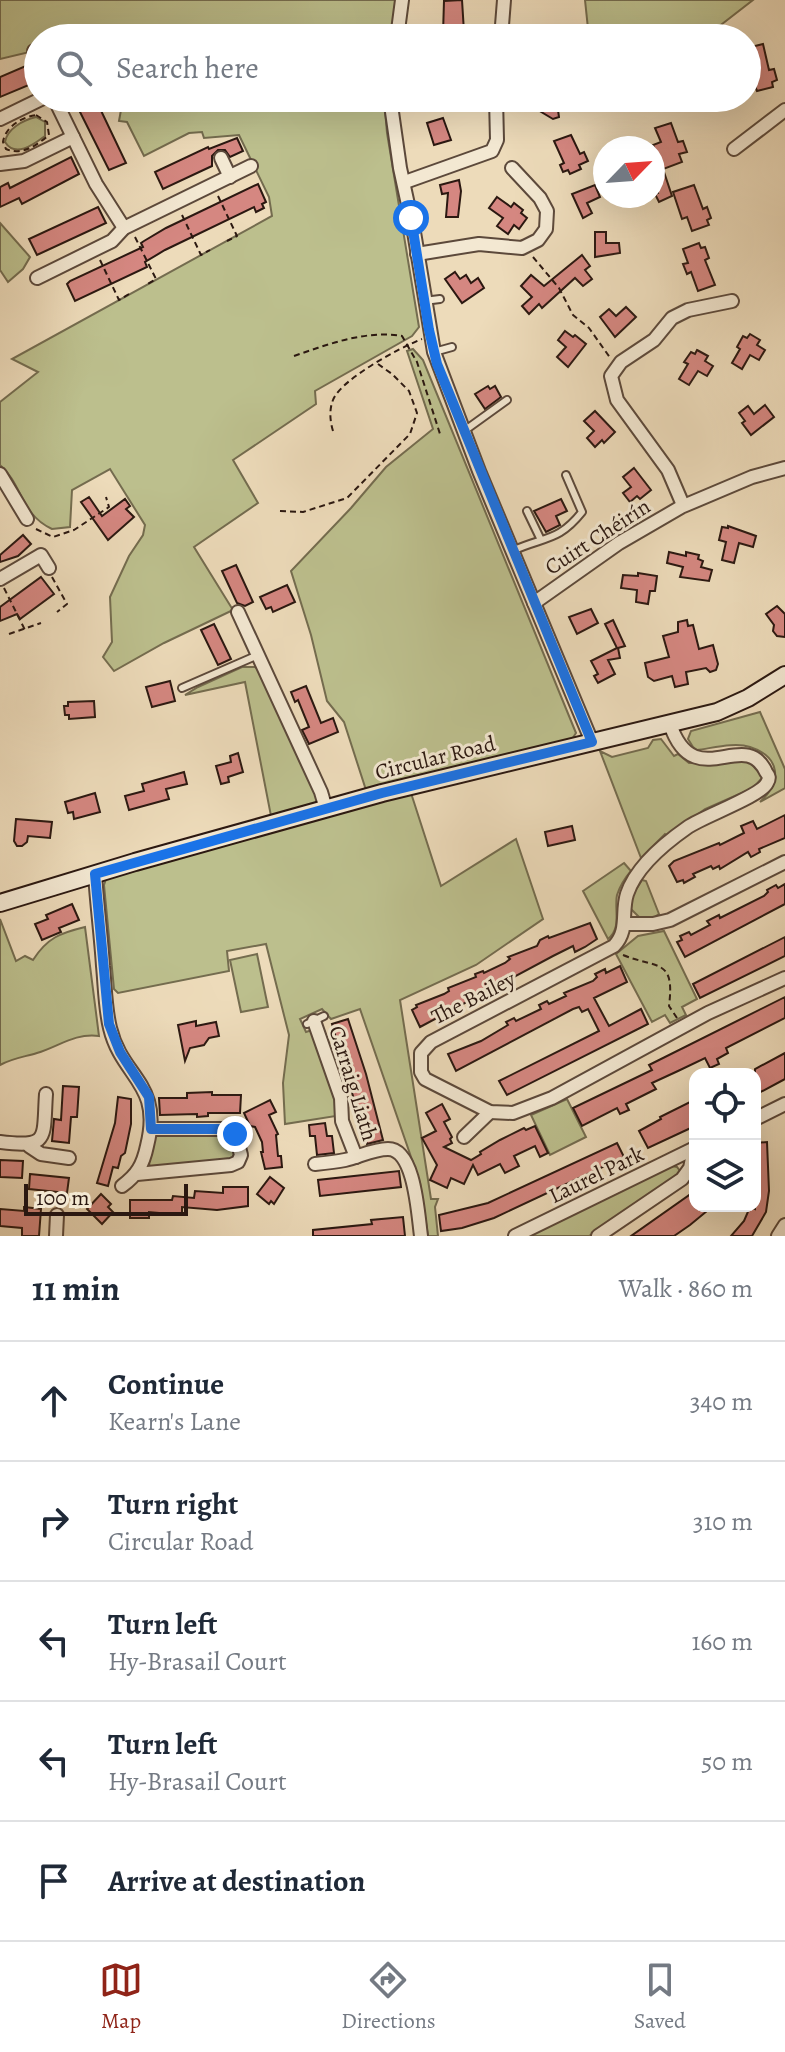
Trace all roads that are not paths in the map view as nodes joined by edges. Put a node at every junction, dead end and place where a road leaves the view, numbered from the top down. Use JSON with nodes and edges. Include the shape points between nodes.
{"nodes":[{"id":1,"x":402,"y":0,"type":"edge"},
{"id":2,"x":504,"y":0,"type":"edge"},
{"id":3,"x":399,"y":24,"type":"edge"},
{"id":4,"x":502,"y":24,"type":"edge"},
{"id":5,"x":24,"y":107,"type":"edge"},
{"id":6,"x":785,"y":110,"type":"edge"},
{"id":7,"x":61,"y":112,"type":"edge"},
{"id":8,"x":392,"y":112,"type":"edge"},
{"id":9,"x":496,"y":112,"type":"edge"},
{"id":10,"x":0,"y":119,"type":"edge"},
{"id":11,"x":73,"y":137,"type":"junction"},
{"id":12,"x":734,"y":149,"type":"dead end"},
{"id":13,"x":221,"y":158,"type":"dead end"},
{"id":14,"x":0,"y":164,"type":"edge"},
{"id":15,"x":251,"y":166,"type":"dead end"},
{"id":16,"x":512,"y":168,"type":"dead end"},
{"id":17,"x":230,"y":177,"type":"junction"},
{"id":18,"x":405,"y":182,"type":"junction"},
{"id":19,"x":126,"y":226,"type":"junction"},
{"id":20,"x":417,"y":254,"type":"junction"},
{"id":21,"x":37,"y":278,"type":"dead end"},
{"id":22,"x":440,"y":299,"type":"dead end"},
{"id":23,"x":424,"y":301,"type":"junction"},
{"id":24,"x":732,"y":301,"type":"dead end"},
{"id":25,"x":452,"y":347,"type":"dead end"},
{"id":26,"x":434,"y":352,"type":"junction"},
{"id":27,"x":507,"y":400,"type":"dead end"},
{"id":28,"x":463,"y":431,"type":"junction"},
{"id":29,"x":785,"y":468,"type":"edge"},
{"id":30,"x":0,"y":474,"type":"edge"},
{"id":31,"x":566,"y":475,"type":"dead end"},
{"id":32,"x":683,"y":505,"type":"junction"},
{"id":33,"x":527,"y":511,"type":"dead end"},
{"id":34,"x":27,"y":519,"type":"road end"},
{"id":35,"x":540,"y":538,"type":"junction"},
{"id":36,"x":512,"y":551,"type":"junction"},
{"id":37,"x":49,"y":568,"type":"road end"},
{"id":38,"x":0,"y":580,"type":"edge"},
{"id":39,"x":534,"y":603,"type":"junction"},
{"id":40,"x":238,"y":612,"type":"dead end"},
{"id":41,"x":258,"y":655,"type":"junction"},
{"id":42,"x":785,"y":675,"type":"edge"},
{"id":43,"x":182,"y":688,"type":"dead end"},
{"id":44,"x":670,"y":724,"type":"junction"},
{"id":45,"x":592,"y":742,"type":"junction"},
{"id":46,"x":326,"y":809,"type":"junction"},
{"id":47,"x":785,"y":862,"type":"edge"},
{"id":48,"x":95,"y":874,"type":"junction"},
{"id":49,"x":0,"y":903,"type":"edge"},
{"id":50,"x":625,"y":924,"type":"junction"},
{"id":51,"x":785,"y":978,"type":"edge"},
{"id":52,"x":315,"y":1020,"type":"dead end"},
{"id":53,"x":46,"y":1094,"type":"dead end"},
{"id":54,"x":784,"y":1107,"type":"edge"},
{"id":55,"x":490,"y":1112,"type":"junction"},
{"id":56,"x":761,"y":1117,"type":"edge"},
{"id":57,"x":151,"y":1129,"type":"junction"},
{"id":58,"x":464,"y":1137,"type":"dead end"},
{"id":59,"x":0,"y":1142,"type":"edge"},
{"id":60,"x":29,"y":1146,"type":"junction"},
{"id":61,"x":689,"y":1151,"type":"edge"},
{"id":62,"x":356,"y":1157,"type":"junction"},
{"id":63,"x":69,"y":1158,"type":"dead end"},
{"id":64,"x":315,"y":1164,"type":"dead end"},
{"id":65,"x":689,"y":1169,"type":"edge"},
{"id":66,"x":137,"y":1174,"type":"junction"},
{"id":67,"x":122,"y":1186,"type":"dead end"},
{"id":68,"x":57,"y":1215,"type":"dead end"},
{"id":69,"x":785,"y":1225,"type":"edge"},
{"id":70,"x":56,"y":1236,"type":"edge"},
{"id":71,"x":421,"y":1236,"type":"edge"},
{"id":72,"x":515,"y":1236,"type":"edge"},
{"id":73,"x":598,"y":1236,"type":"edge"},
{"id":74,"x":778,"y":1236,"type":"edge"}],
"edges":[{"from":1,"to":3,"type":"street"},
{"from":2,"to":4,"type":"street"},
{"from":5,"to":10,"type":"street"},
{"from":6,"to":12,"type":"street"},
{"from":7,"to":11,"type":"street"},
{"from":8,"to":18,"type":"street"},
{"from":9,"to":18,"type":"street","via":[[492,151]]},
{"from":11,"to":14,"type":"street","via":[[24,161]]},
{"from":11,"to":19,"type":"street","via":[[96,184]]},
{"from":13,"to":17,"type":"street"},
{"from":15,"to":17,"type":"street"},
{"from":16,"to":20,"type":"street","via":[[547,211],[543,235],[515,248],[479,244]]},
{"from":17,"to":19,"type":"street"},
{"from":18,"to":20,"type":"street","via":[[417,217]]},
{"from":19,"to":21,"type":"street","via":[[112,241]]},
{"from":20,"to":23,"type":"street"},
{"from":22,"to":23,"type":"lane"},
{"from":23,"to":26,"type":"street"},
{"from":24,"to":32,"type":"street","name":"Cuirt Chéirín","via":[[678,314],[611,376],[613,392],[668,470]]},
{"from":25,"to":26,"type":"lane"},
{"from":26,"to":28,"type":"street"},
{"from":27,"to":28,"type":"lane"},
{"from":28,"to":36,"type":"street"},
{"from":29,"to":32,"type":"street","name":"Cuirt Chéirín"},
{"from":30,"to":34,"type":"street"},
{"from":31,"to":35,"type":"lane","via":[[582,512],[567,530]]},
{"from":32,"to":39,"type":"street","name":"Cuirt Chéirín"},
{"from":33,"to":35,"type":"lane"},
{"from":35,"to":36,"type":"lane"},
{"from":36,"to":39,"type":"street"},
{"from":37,"to":38,"type":"street","via":[[41,555]]},
{"from":39,"to":45,"type":"street"},
{"from":40,"to":41,"type":"street"},
{"from":41,"to":43,"type":"lane"},
{"from":41,"to":46,"type":"street"},
{"from":42,"to":44,"type":"street","name":"Circular Road","via":[[734,705]]},
{"from":44,"to":45,"type":"street","name":"Circular Road"},
{"from":44,"to":50,"type":"street","via":[[689,755],[745,755],[760,762],[769,778],[760,791],[707,815],[660,850],[629,889]]},
{"from":45,"to":46,"type":"street","name":"Circular Road"},
{"from":46,"to":48,"type":"street","name":"Circular Road"},
{"from":47,"to":50,"type":"street","via":[[670,920]]},
{"from":48,"to":49,"type":"street","name":"Circular Road"},
{"from":48,"to":57,"type":"street","via":[[109,1024],[149,1097]]},
{"from":50,"to":55,"type":"street","name":"The Bailey","via":[[614,946],[424,1046],[419,1062],[425,1079]]},
{"from":51,"to":55,"type":"street","via":[[552,1098],[513,1113]]},
{"from":52,"to":62,"type":"street","name":"Carraig Liath"},
{"from":53,"to":60,"type":"street","via":[[43,1136]]},
{"from":54,"to":56,"type":"street"},
{"from":55,"to":58,"type":"street"},
{"from":57,"to":66,"type":"street"},
{"from":57,"to":66,"type":"street","via":[[228,1129],[236,1136],[241,1155],[231,1165]]},
{"from":59,"to":60,"type":"street"},
{"from":60,"to":63,"type":"street","via":[[41,1154]]},
{"from":61,"to":72,"type":"street","name":"Laurel Park"},
{"from":62,"to":64,"type":"street","name":"Carraig Liath"},
{"from":62,"to":71,"type":"street","name":"Carraig Liath","via":[[383,1149],[400,1153],[411,1175]]},
{"from":65,"to":73,"type":"street","name":"Laurel Park"},
{"from":66,"to":67,"type":"street"},
{"from":68,"to":70,"type":"street"},
{"from":69,"to":74,"type":"street"}]}
